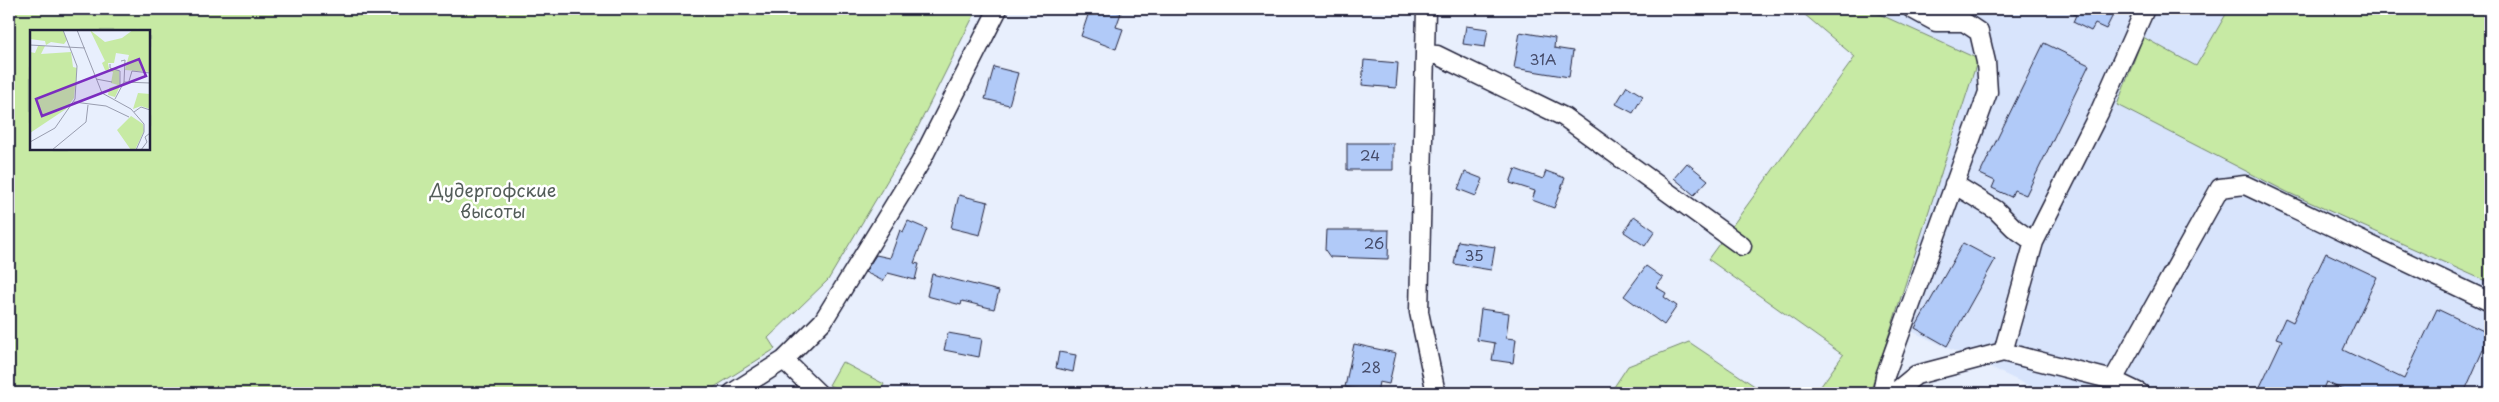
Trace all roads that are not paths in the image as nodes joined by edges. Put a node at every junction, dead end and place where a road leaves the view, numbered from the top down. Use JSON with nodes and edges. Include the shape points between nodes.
{"nodes":[{"id":1,"x":998,"y":9,"type":"edge"},
{"id":2,"x":1426,"y":9,"type":"edge"},
{"id":3,"x":1912,"y":9,"type":"edge"},
{"id":4,"x":2146,"y":9,"type":"edge"},
{"id":5,"x":1965,"y":15,"type":"edge"},
{"id":6,"x":1425,"y":54,"type":"junction"},
{"id":7,"x":1954,"y":184,"type":"junction"},
{"id":8,"x":2034,"y":242,"type":"junction"},
{"id":9,"x":1742,"y":246,"type":"dead end"},
{"id":10,"x":2490,"y":302,"type":"edge"},
{"id":11,"x":2003,"y":352,"type":"junction"},
{"id":12,"x":784,"y":360,"type":"junction"},
{"id":13,"x":2114,"y":380,"type":"junction"},
{"id":14,"x":732,"y":393,"type":"edge"},
{"id":15,"x":818,"y":393,"type":"edge"},
{"id":16,"x":1436,"y":393,"type":"edge"},
{"id":17,"x":1882,"y":393,"type":"edge"},
{"id":18,"x":1894,"y":393,"type":"edge"},
{"id":19,"x":2140,"y":393,"type":"edge"}],
"edges":[{"from":1,"to":12,"type":"street","via":[[920,163],[868,250],[823,321]]},
{"from":2,"to":6,"type":"street"},
{"from":3,"to":5,"type":"street","via":[[1936,22]]},
{"from":4,"to":8,"type":"street","via":[[2099,113]]},
{"from":5,"to":7,"type":"street","via":[[1980,32],[1988,92]]},
{"from":6,"to":9,"type":"street","via":[[1437,55],[1564,117]]},
{"from":6,"to":16,"type":"street","via":[[1419,312]]},
{"from":7,"to":8,"type":"street","via":[[1996,210]]},
{"from":7,"to":17,"type":"street","via":[[1885,376]]},
{"from":8,"to":11,"type":"street"},
{"from":10,"to":13,"type":"street","via":[[2244,185],[2220,188]]},
{"from":11,"to":13,"type":"street"},
{"from":11,"to":18,"type":"street","via":[[1916,375]]},
{"from":12,"to":14,"type":"street"},
{"from":12,"to":15,"type":"street"},
{"from":13,"to":19,"type":"street"}]}
